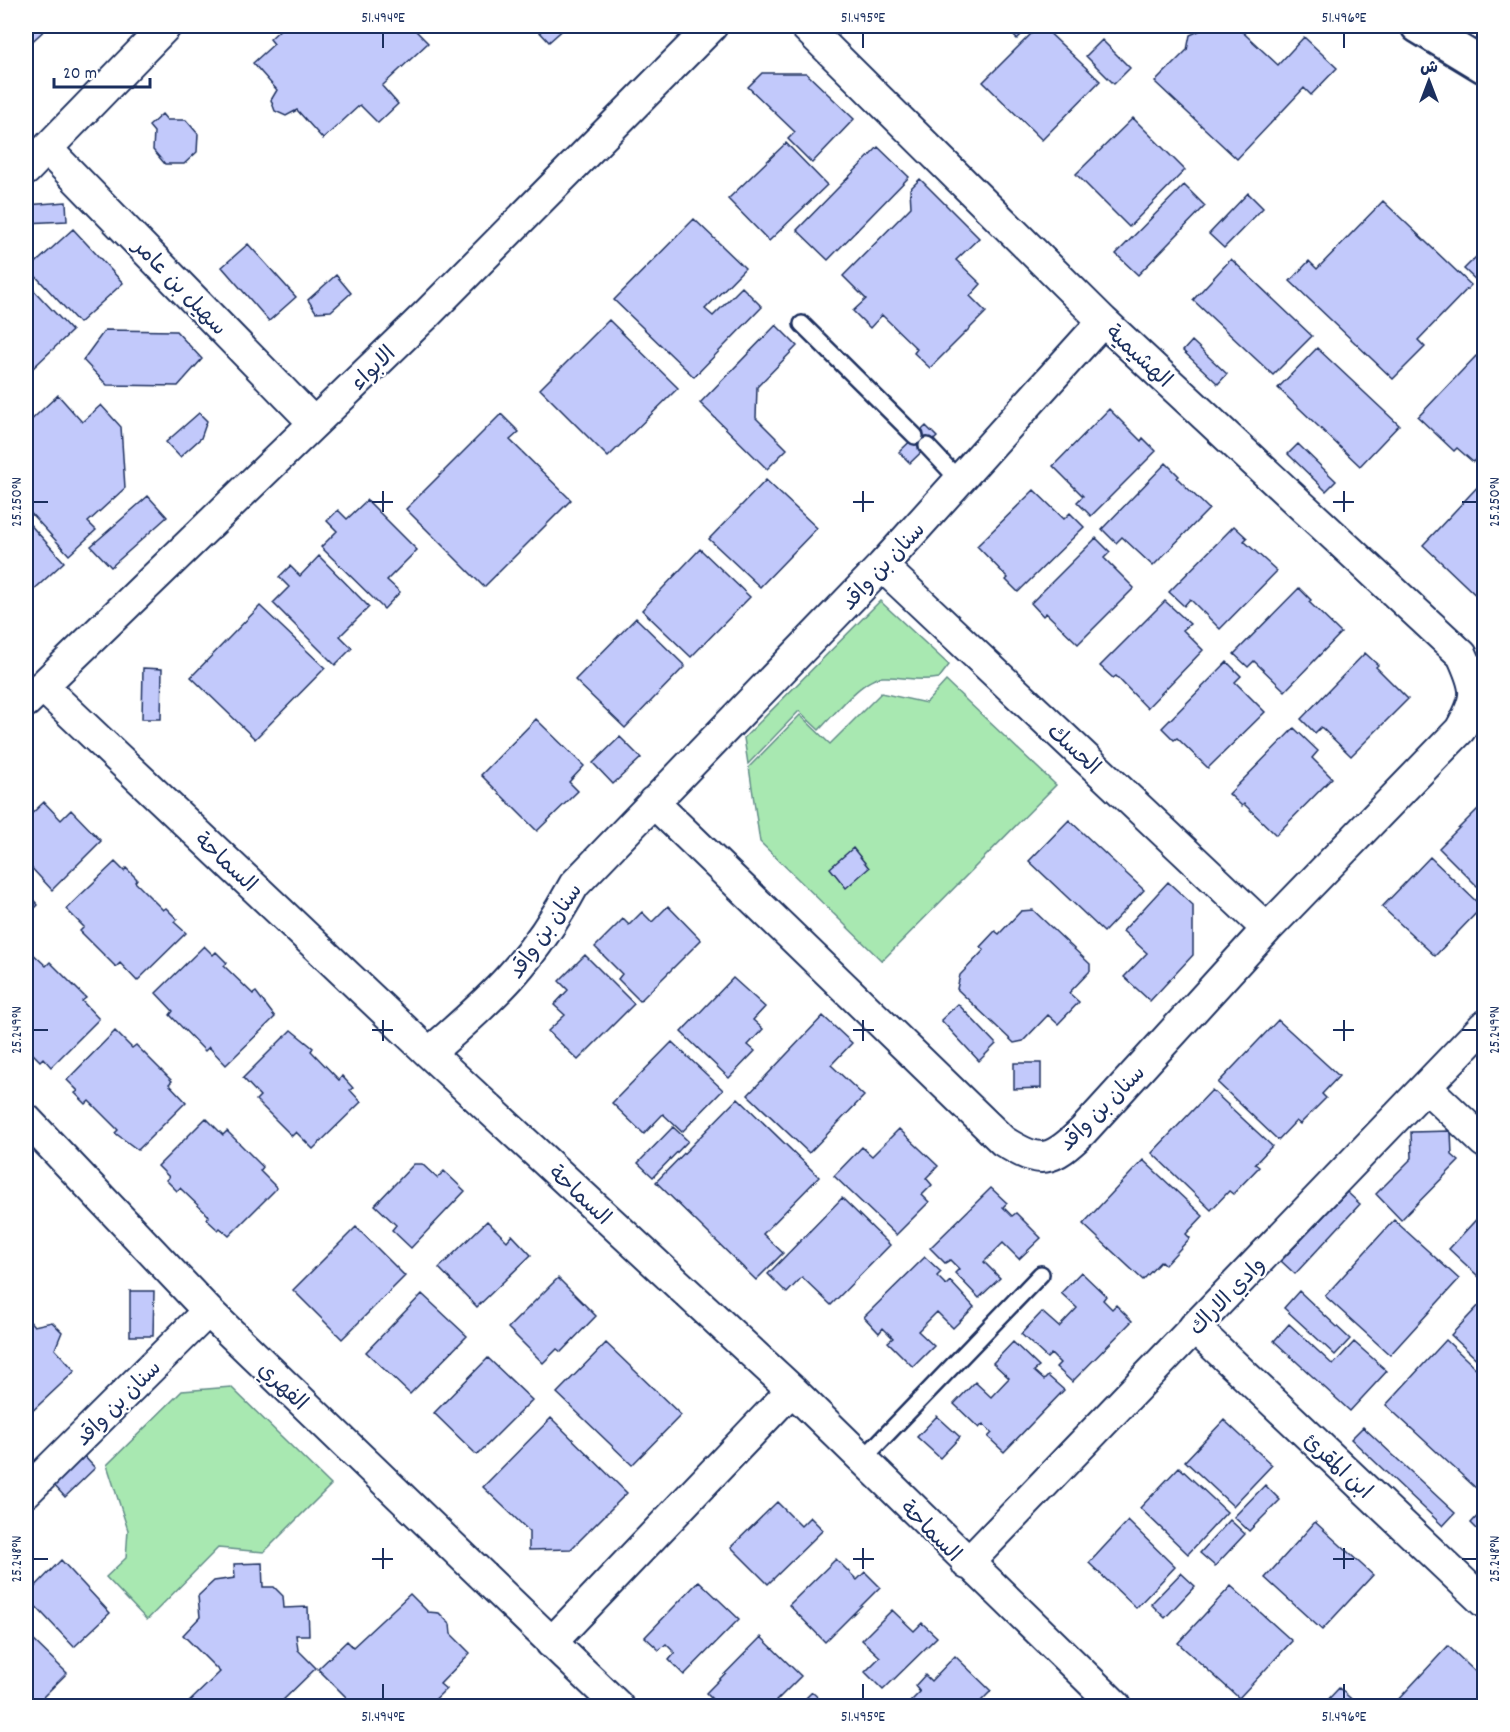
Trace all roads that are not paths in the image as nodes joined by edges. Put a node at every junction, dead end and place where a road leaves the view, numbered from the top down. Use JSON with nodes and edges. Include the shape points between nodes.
{"nodes":[{"id":1,"x":166,"y":26,"type":"edge"},
{"id":2,"x":712,"y":26,"type":"edge"},
{"id":3,"x":805,"y":26,"type":"edge"},
{"id":4,"x":1418,"y":26,"type":"edge"},
{"id":5,"x":1485,"y":66,"type":"edge"},
{"id":6,"x":47,"y":150,"type":"junction"},
{"id":7,"x":26,"y":170,"type":"edge"},
{"id":8,"x":1102,"y":321,"type":"junction"},
{"id":9,"x":802,"y":324,"type":"dead end"},
{"id":10,"x":314,"y":423,"type":"junction"},
{"id":11,"x":959,"y":480,"type":"junction"},
{"id":12,"x":882,"y":566,"type":"junction"},
{"id":13,"x":1474,"y":682,"type":"joint"},
{"id":14,"x":34,"y":694,"type":"edge"},
{"id":15,"x":653,"y":802,"type":"junction"},
{"id":16,"x":1267,"y":929,"type":"junction"},
{"id":17,"x":1485,"y":1026,"type":"edge"},
{"id":18,"x":429,"y":1053,"type":"junction"},
{"id":19,"x":1427,"y":1088,"type":"junction"},
{"id":20,"x":26,"y":1119,"type":"edge"},
{"id":21,"x":1485,"y":1142,"type":"edge"},
{"id":22,"x":1041,"y":1274,"type":"dead end"},
{"id":23,"x":208,"y":1311,"type":"junction"},
{"id":24,"x":1194,"y":1328,"type":"junction"},
{"id":25,"x":792,"y":1390,"type":"junction"},
{"id":26,"x":862,"y":1460,"type":"junction"},
{"id":27,"x":26,"y":1492,"type":"edge"},
{"id":28,"x":967,"y":1564,"type":"junction"},
{"id":29,"x":1485,"y":1602,"type":"edge"},
{"id":30,"x":551,"y":1643,"type":"junction"},
{"id":31,"x":618,"y":1707,"type":"edge"},
{"id":32,"x":1116,"y":1707,"type":"edge"}],
"edges":[{"from":1,"to":6,"type":"street"},
{"from":2,"to":10,"type":"street","name":"الابواء"},
{"from":3,"to":8,"type":"street","name":"الهشيمية"},
{"from":4,"to":5,"type":"street"},
{"from":6,"to":7,"type":"street"},
{"from":6,"to":10,"type":"street","name":"سهيل بن عامر"},
{"from":8,"to":11,"type":"street","name":"سنان بن واقد"},
{"from":8,"to":13,"type":"street","name":"الهشيمية","via":[[1462,655]]},
{"from":9,"to":11,"type":"lane"},
{"from":10,"to":14,"type":"street","name":"الابواء"},
{"from":11,"to":12,"type":"street","name":"سنان بن واقد"},
{"from":12,"to":15,"type":"street","name":"سنان بن واقد"},
{"from":12,"to":16,"type":"street","name":"الحسك"},
{"from":13,"to":16,"type":"street","name":"سنان بن واقد","via":[[1474,705],[1460,730]]},
{"from":14,"to":18,"type":"street","name":"السماحة"},
{"from":15,"to":16,"type":"street","name":"سنان بن واقد","via":[[1003,1141],[1029,1156],[1048,1157],[1064,1149]]},
{"from":15,"to":18,"type":"street","name":"سنان بن واقد","via":[[574,885],[552,926],[512,978]]},
{"from":17,"to":19,"type":"street","name":"وادي الاراك"},
{"from":18,"to":25,"type":"street","name":"السماحة"},
{"from":19,"to":21,"type":"street"},
{"from":19,"to":24,"type":"street","name":"وادي الاراك"},
{"from":20,"to":23,"type":"street","name":"الفهري"},
{"from":22,"to":26,"type":"lane"},
{"from":23,"to":27,"type":"street","name":"سنان بن واقد"},
{"from":23,"to":30,"type":"street","name":"الفهري"},
{"from":24,"to":28,"type":"street","name":"وادي الاراك"},
{"from":24,"to":29,"type":"street","name":"ابن المقرئ"},
{"from":25,"to":26,"type":"street","name":"السماحة"},
{"from":25,"to":30,"type":"street"},
{"from":26,"to":28,"type":"street","name":"السماحة"},
{"from":28,"to":32,"type":"street","name":"السماحة"},
{"from":30,"to":31,"type":"street","name":"الفهري"}]}
